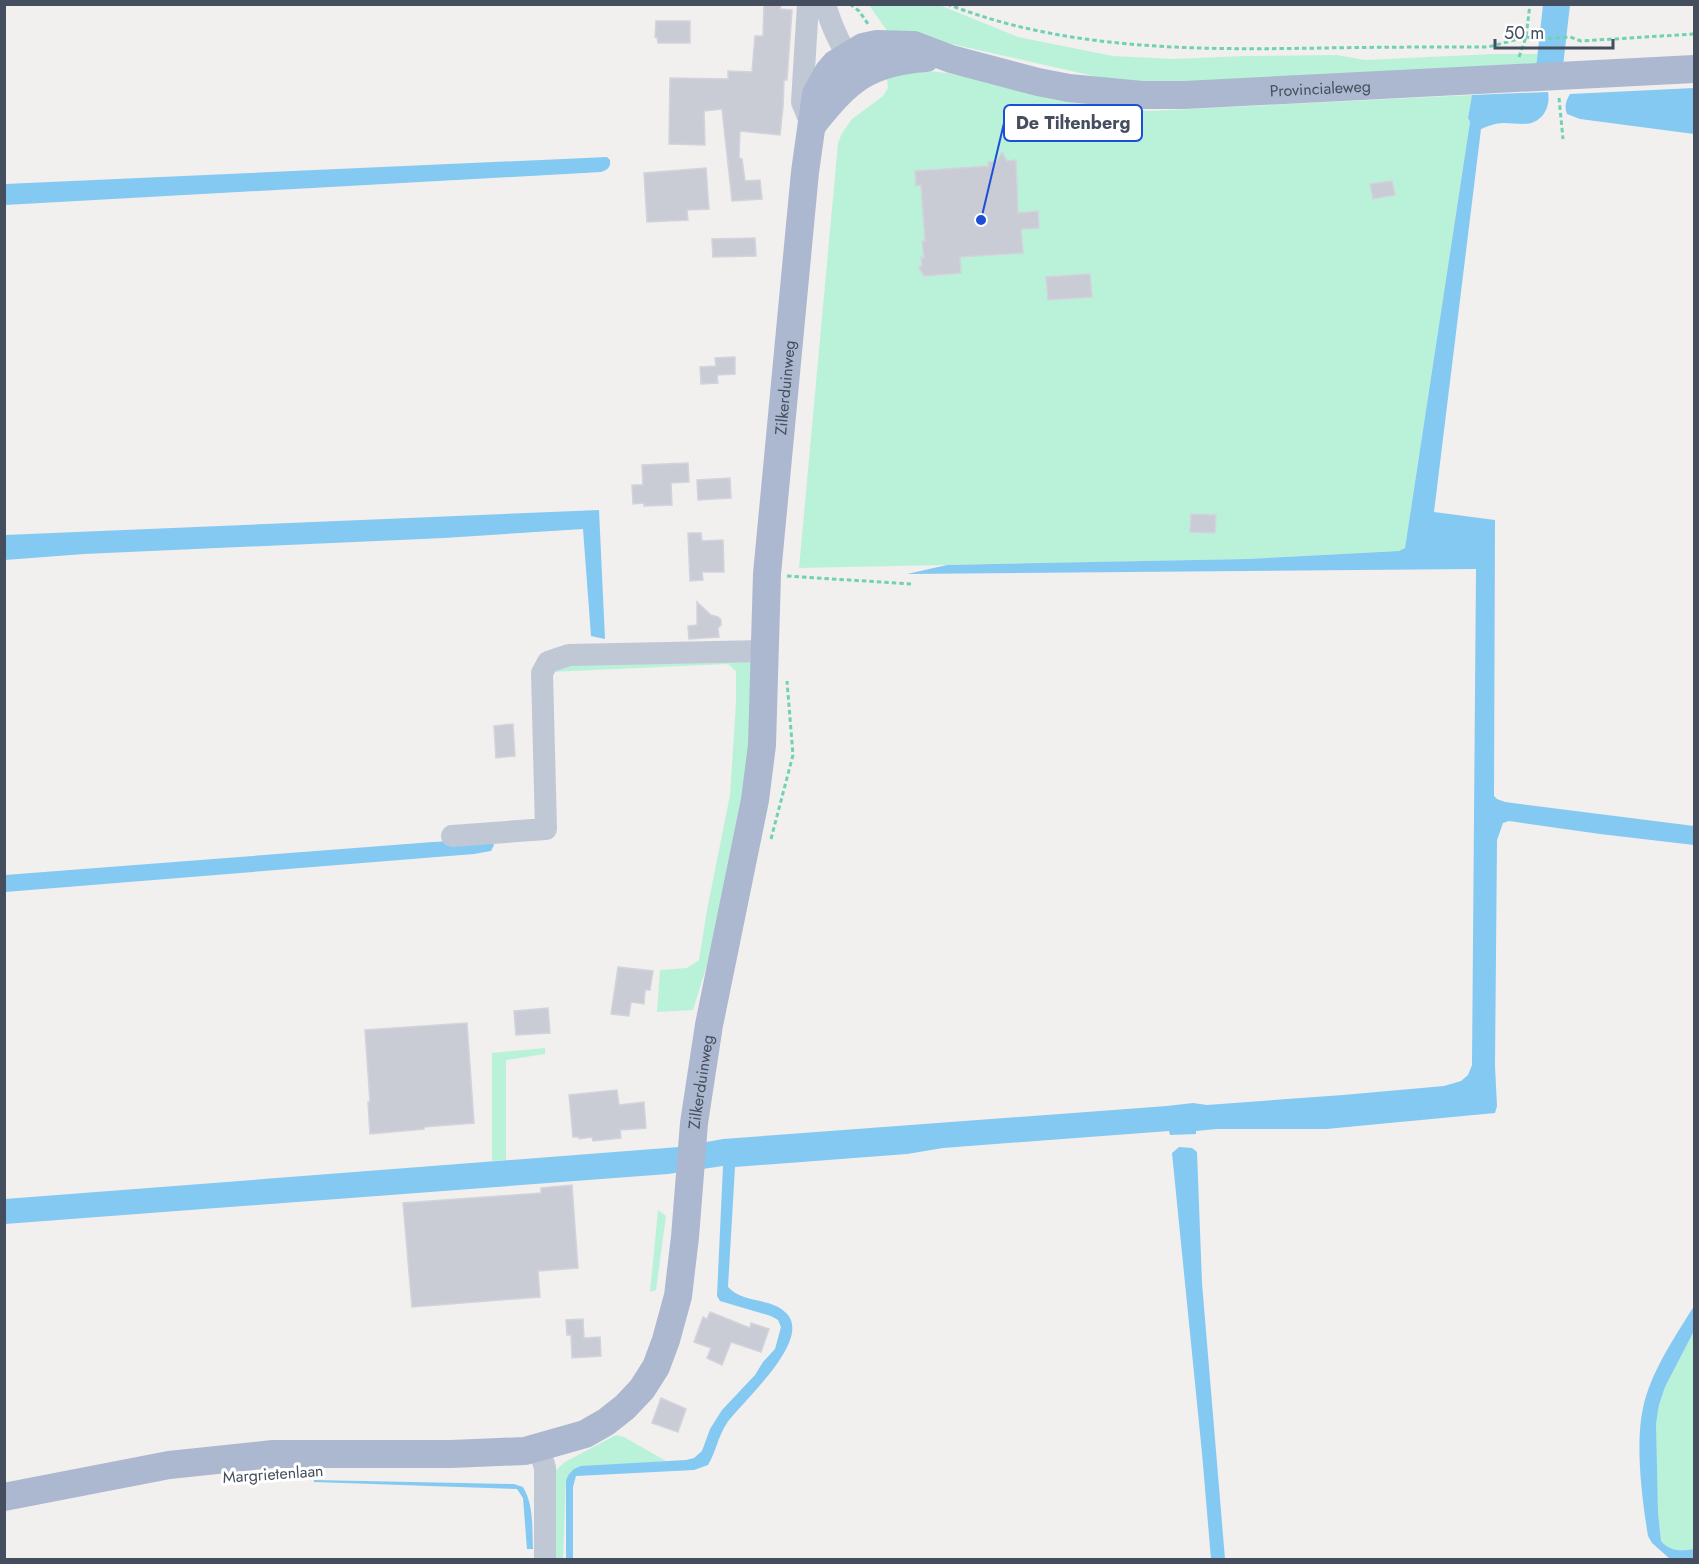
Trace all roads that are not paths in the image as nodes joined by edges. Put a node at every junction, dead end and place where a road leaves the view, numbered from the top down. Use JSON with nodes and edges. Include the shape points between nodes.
{"nodes":[{"id":1,"x":808,"y":4,"type":"edge"},
{"id":2,"x":825,"y":4,"type":"edge"},
{"id":3,"x":832,"y":4,"type":"edge"},
{"id":4,"x":856,"y":60,"type":"junction"},
{"id":5,"x":1695,"y":69,"type":"edge"},
{"id":6,"x":812,"y":126,"type":"junction"},
{"id":7,"x":766,"y":651,"type":"junction"},
{"id":8,"x":452,"y":836,"type":"dead end"},
{"id":9,"x":539,"y":1448,"type":"junction"},
{"id":10,"x":4,"y":1497,"type":"edge"},
{"id":11,"x":545,"y":1560,"type":"edge"}],
"edges":[{"from":1,"to":6,"type":"street","name":"Zilkerduinweg","via":[[802,102]]},
{"from":2,"to":4,"type":"street","via":[[832,28]]},
{"from":3,"to":4,"type":"street","via":[[844,21]]},
{"from":4,"to":5,"type":"main road","name":"Provincialeweg","via":[[951,59],[1048,84],[1142,95]]},
{"from":4,"to":6,"type":"main road","name":"Zilkerduinweg","via":[[829,71],[816,94]]},
{"from":6,"to":7,"type":"main road","name":"Zilkerduinweg","via":[[767,574]]},
{"from":7,"to":8,"type":"street","via":[[568,655],[548,662],[542,673],[546,829]]},
{"from":7,"to":9,"type":"main road","name":"Zilkerduinweg","via":[[755,800],[709,1025],[678,1296],[666,1340],[656,1367],[626,1407],[585,1434]]},
{"from":9,"to":10,"type":"main road","name":"Margrietenlaan","via":[[451,1454],[273,1454],[169,1465]]},
{"from":9,"to":11,"type":"street","via":[[545,1468]]}]}
